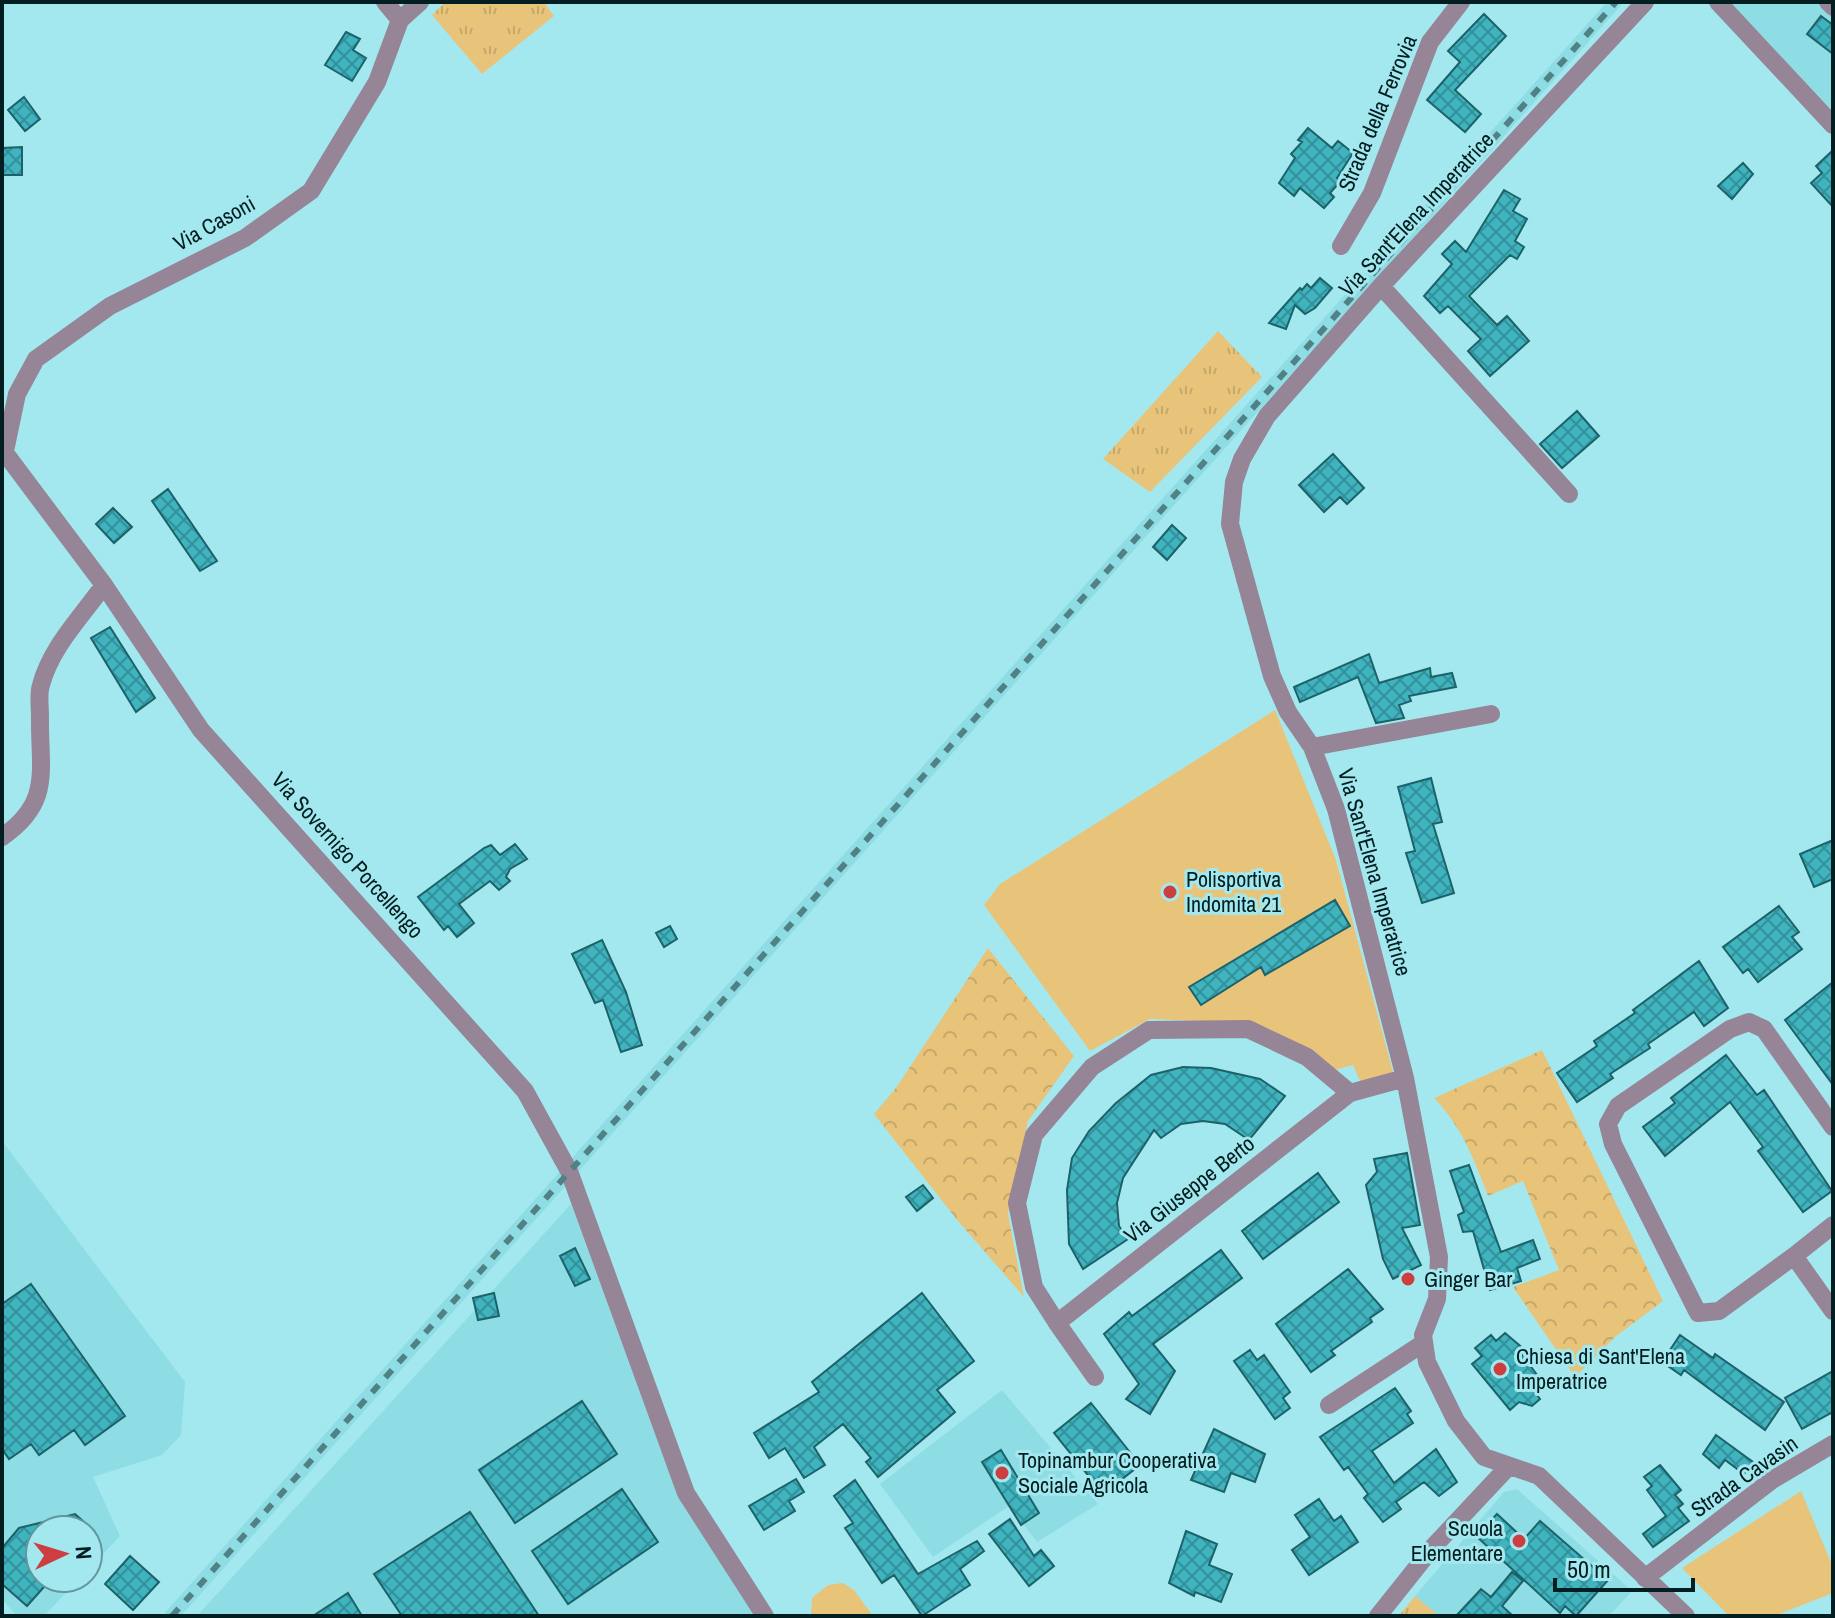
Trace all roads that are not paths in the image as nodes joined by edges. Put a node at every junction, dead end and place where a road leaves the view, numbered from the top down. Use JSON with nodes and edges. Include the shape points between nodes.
{"nodes":[{"id":1,"x":385,"y":2,"type":"edge"},
{"id":2,"x":420,"y":2,"type":"edge"},
{"id":3,"x":1461,"y":2,"type":"edge"},
{"id":4,"x":1645,"y":2,"type":"edge"},
{"id":5,"x":1718,"y":2,"type":"edge"},
{"id":6,"x":1828,"y":2,"type":"edge"},
{"id":7,"x":1833,"y":7,"type":"edge"},
{"id":8,"x":400,"y":20,"type":"junction"},
{"id":9,"x":1833,"y":125,"type":"edge"},
{"id":10,"x":1341,"y":246,"type":"dead end"},
{"id":11,"x":1381,"y":286,"type":"junction"},
{"id":12,"x":3,"y":450,"type":"edge"},
{"id":13,"x":1569,"y":494,"type":"dead end"},
{"id":14,"x":104,"y":585,"type":"junction"},
{"id":15,"x":1491,"y":714,"type":"dead end"},
{"id":16,"x":1312,"y":747,"type":"junction"},
{"id":17,"x":2,"y":837,"type":"edge"},
{"id":18,"x":1405,"y":1078,"type":"junction"},
{"id":19,"x":1350,"y":1093,"type":"junction"},
{"id":20,"x":1833,"y":1127,"type":"edge"},
{"id":21,"x":1833,"y":1225,"type":"edge"},
{"id":22,"x":1794,"y":1256,"type":"junction"},
{"id":23,"x":1833,"y":1311,"type":"edge"},
{"id":24,"x":1057,"y":1323,"type":"junction"},
{"id":25,"x":1422,"y":1344,"type":"junction"},
{"id":26,"x":1095,"y":1377,"type":"dead end"},
{"id":27,"x":1329,"y":1405,"type":"dead end"},
{"id":28,"x":1833,"y":1444,"type":"edge"},
{"id":29,"x":1508,"y":1467,"type":"junction"},
{"id":30,"x":1645,"y":1578,"type":"junction"},
{"id":31,"x":765,"y":1616,"type":"edge"},
{"id":32,"x":1378,"y":1616,"type":"edge"},
{"id":33,"x":1686,"y":1616,"type":"edge"}],
"edges":[{"from":1,"to":8,"type":"street"},
{"from":2,"to":8,"type":"street","name":"Via Casoni"},
{"from":3,"to":10,"type":"street","name":"Strada della Ferrovia","via":[[1430,42],[1372,193]]},
{"from":4,"to":11,"type":"street","name":"Via Sant'Elena Imperatrice"},
{"from":5,"to":9,"type":"street"},
{"from":6,"to":7,"type":"street"},
{"from":8,"to":12,"type":"street","name":"Via Casoni","via":[[377,82],[311,191],[245,238],[110,306],[36,359],[17,394]]},
{"from":11,"to":13,"type":"street"},
{"from":11,"to":16,"type":"street","name":"Via Sant'Elena Imperatrice","via":[[1267,416],[1234,482],[1230,524],[1272,676]]},
{"from":12,"to":14,"type":"street","name":"Via Sovernigo Porcellengo"},
{"from":14,"to":17,"type":"street","via":[[56,650],[40,686],[43,773],[38,798],[22,824]]},
{"from":14,"to":31,"type":"street","name":"Via Sovernigo Porcellengo","via":[[201,730],[525,1091],[569,1171],[686,1493]]},
{"from":15,"to":16,"type":"street"},
{"from":16,"to":18,"type":"street","name":"Via Sant'Elena Imperatrice","via":[[1336,809]]},
{"from":18,"to":19,"type":"street","name":"Via Giuseppe Berto"},
{"from":18,"to":25,"type":"street","name":"Via Sant'Elena Imperatrice","via":[[1439,1257],[1437,1299]]},
{"from":19,"to":24,"type":"street","name":"Via Giuseppe Berto"},
{"from":19,"to":24,"type":"street","via":[[1307,1057],[1248,1029],[1149,1030],[1092,1067],[1034,1135],[1017,1203],[1034,1287]]},
{"from":20,"to":22,"type":"street","via":[[1764,1029],[1749,1022],[1730,1029],[1618,1106],[1608,1124],[1613,1144],[1698,1313],[1719,1311]]},
{"from":21,"to":22,"type":"street"},
{"from":22,"to":23,"type":"street"},
{"from":24,"to":26,"type":"street"},
{"from":25,"to":27,"type":"street"},
{"from":25,"to":29,"type":"street","via":[[1456,1421],[1484,1457]]},
{"from":28,"to":30,"type":"street","name":"Strada Cavasin","via":[[1772,1480]]},
{"from":29,"to":30,"type":"street","via":[[1539,1476]]},
{"from":29,"to":32,"type":"street"},
{"from":30,"to":33,"type":"street"}]}
